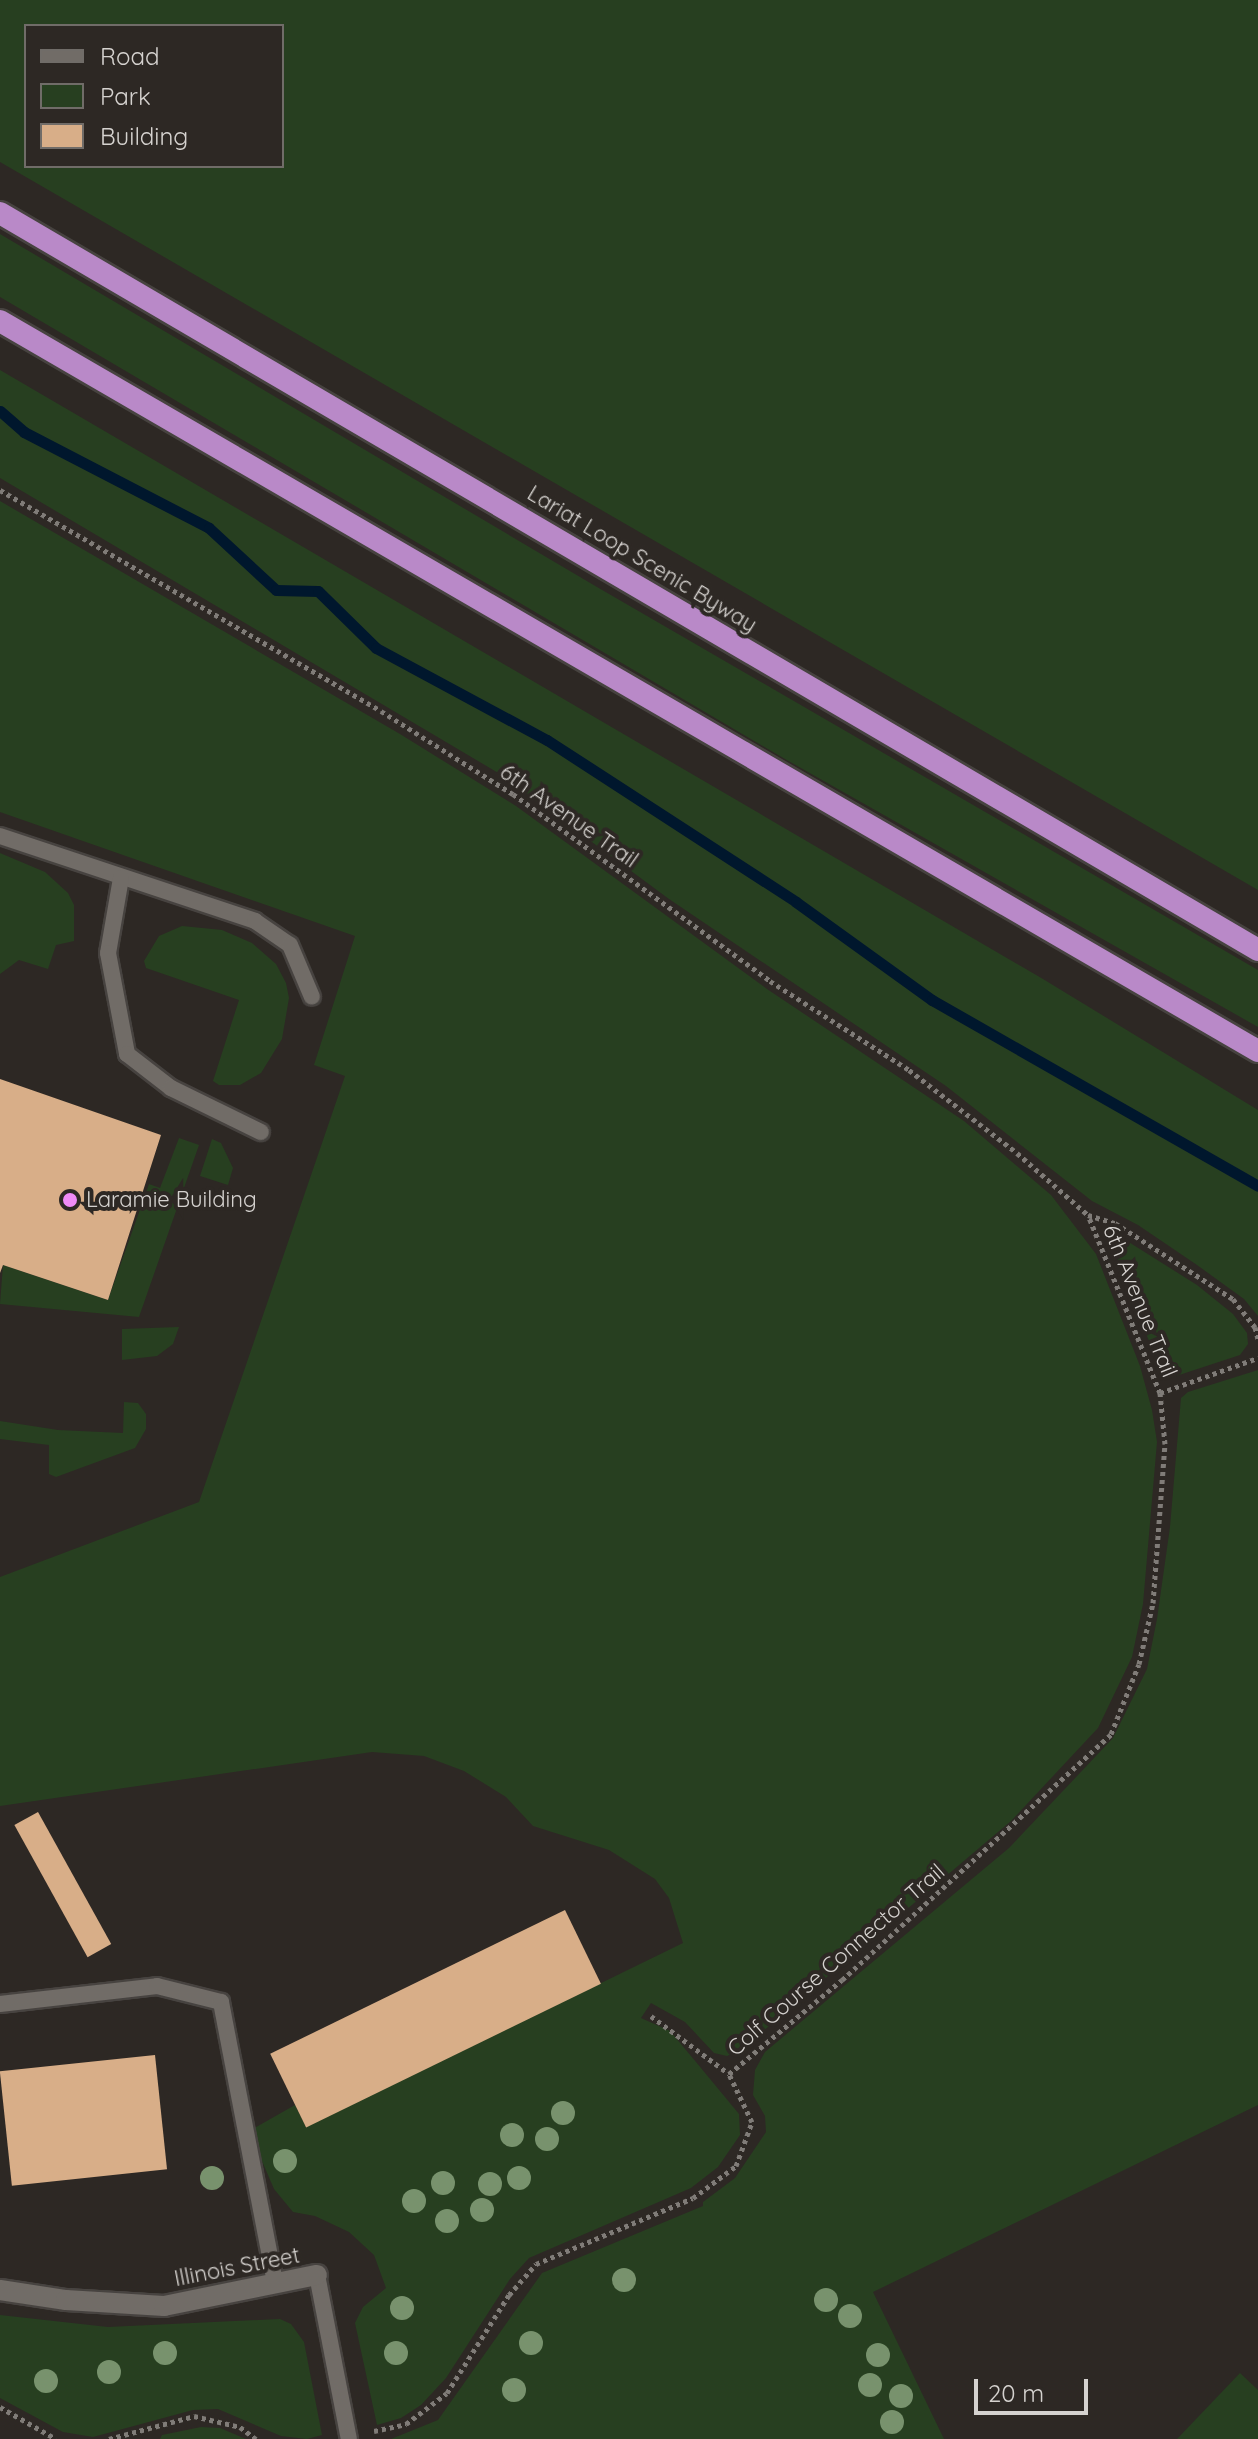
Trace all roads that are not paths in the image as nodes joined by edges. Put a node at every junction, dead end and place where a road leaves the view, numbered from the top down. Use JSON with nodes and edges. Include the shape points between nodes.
{"nodes":[{"id":1,"x":0,"y":213,"type":"edge"},
{"id":2,"x":0,"y":321,"type":"edge"},
{"id":3,"x":0,"y":836,"type":"edge"},
{"id":4,"x":121,"y":878,"type":"junction"},
{"id":5,"x":1258,"y":950,"type":"edge"},
{"id":6,"x":312,"y":997,"type":"dead end"},
{"id":7,"x":1258,"y":1051,"type":"edge"},
{"id":8,"x":261,"y":1132,"type":"dead end"},
{"id":9,"x":0,"y":2004,"type":"edge"},
{"id":10,"x":317,"y":2275,"type":"joint"},
{"id":11,"x":275,"y":2283,"type":"junction"},
{"id":12,"x":0,"y":2290,"type":"edge"},
{"id":13,"x":349,"y":2438,"type":"edge"}],
"edges":[{"from":1,"to":5,"type":"highway","name":"Lariat Loop Scenic Byway"},
{"from":2,"to":7,"type":"highway"},
{"from":3,"to":4,"type":"lane"},
{"from":4,"to":6,"type":"lane","via":[[255,921],[290,945]]},
{"from":4,"to":8,"type":"lane","via":[[108,953],[127,1054],[171,1088]]},
{"from":9,"to":11,"type":"lane","via":[[157,1986],[221,2002]]},
{"from":10,"to":11,"type":"street","name":"Illinois Street"},
{"from":10,"to":13,"type":"lane","name":"Illinois Street"},
{"from":11,"to":12,"type":"street","name":"Illinois Street","via":[[164,2306]]}]}
